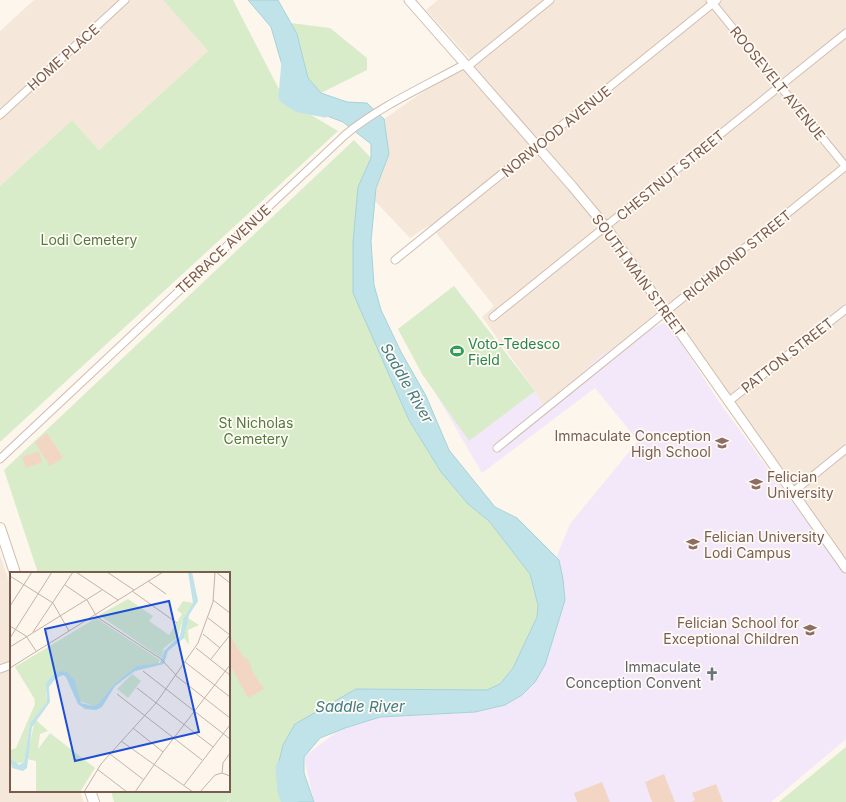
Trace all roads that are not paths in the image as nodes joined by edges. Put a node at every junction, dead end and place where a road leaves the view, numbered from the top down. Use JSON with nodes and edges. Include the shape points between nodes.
{"nodes":[{"id":1,"x":125,"y":0,"type":"edge"},
{"id":2,"x":409,"y":0,"type":"edge"},
{"id":3,"x":550,"y":0,"type":"edge"},
{"id":4,"x":713,"y":1,"type":"edge"},
{"id":5,"x":846,"y":33,"type":"edge"},
{"id":6,"x":466,"y":65,"type":"junction"},
{"id":7,"x":780,"y":86,"type":"junction"},
{"id":8,"x":0,"y":115,"type":"edge"},
{"id":9,"x":537,"y":147,"type":"junction"},
{"id":10,"x":846,"y":166,"type":"edge"},
{"id":11,"x":606,"y":227,"type":"junction"},
{"id":12,"x":395,"y":260,"type":"dead end"},
{"id":13,"x":846,"y":308,"type":"edge"},
{"id":14,"x":667,"y":312,"type":"junction"},
{"id":15,"x":493,"y":318,"type":"dead end"},
{"id":16,"x":728,"y":402,"type":"junction"},
{"id":17,"x":497,"y":448,"type":"dead end"},
{"id":18,"x":846,"y":449,"type":"edge"},
{"id":19,"x":0,"y":459,"type":"edge"},
{"id":20,"x":793,"y":492,"type":"junction"},
{"id":21,"x":0,"y":528,"type":"edge"},
{"id":22,"x":846,"y":568,"type":"edge"},
{"id":23,"x":15,"y":572,"type":"edge"},
{"id":24,"x":10,"y":665,"type":"edge"},
{"id":25,"x":0,"y":669,"type":"edge"},
{"id":26,"x":90,"y":792,"type":"edge"},
{"id":27,"x":94,"y":802,"type":"edge"}],
"edges":[{"from":1,"to":8,"type":"street","name":"HOME PLACE"},
{"from":2,"to":6,"type":"street","name":"SOUTH MAIN STREET"},
{"from":3,"to":6,"type":"street","name":"TERRACE AVENUE"},
{"from":4,"to":7,"type":"street","name":"ROOSEVELT AVENUE"},
{"from":4,"to":9,"type":"street","name":"NORWOOD AVENUE"},
{"from":5,"to":7,"type":"street","name":"CHESTNUT STREET"},
{"from":6,"to":9,"type":"street","name":"SOUTH MAIN STREET"},
{"from":6,"to":19,"type":"street","name":"TERRACE AVENUE","via":[[378,113],[345,135]]},
{"from":7,"to":10,"type":"street","name":"ROOSEVELT AVENUE"},
{"from":7,"to":11,"type":"street","name":"CHESTNUT STREET"},
{"from":9,"to":11,"type":"street","name":"SOUTH MAIN STREET"},
{"from":9,"to":12,"type":"street","name":"NORWOOD AVENUE"},
{"from":10,"to":14,"type":"street","name":"RICHMOND STREET"},
{"from":11,"to":14,"type":"street","name":"SOUTH MAIN STREET"},
{"from":11,"to":15,"type":"street","name":"CHESTNUT STREET"},
{"from":13,"to":16,"type":"street","name":"PATTON STREET"},
{"from":14,"to":16,"type":"street","name":"SOUTH MAIN STREET"},
{"from":14,"to":17,"type":"street","name":"RICHMOND STREET"},
{"from":16,"to":20,"type":"street","name":"SOUTH MAIN STREET"},
{"from":18,"to":20,"type":"street"},
{"from":20,"to":22,"type":"street","name":"SOUTH MAIN STREET"},
{"from":21,"to":23,"type":"main road"},
{"from":24,"to":25,"type":"street"},
{"from":26,"to":27,"type":"main road"}]}
